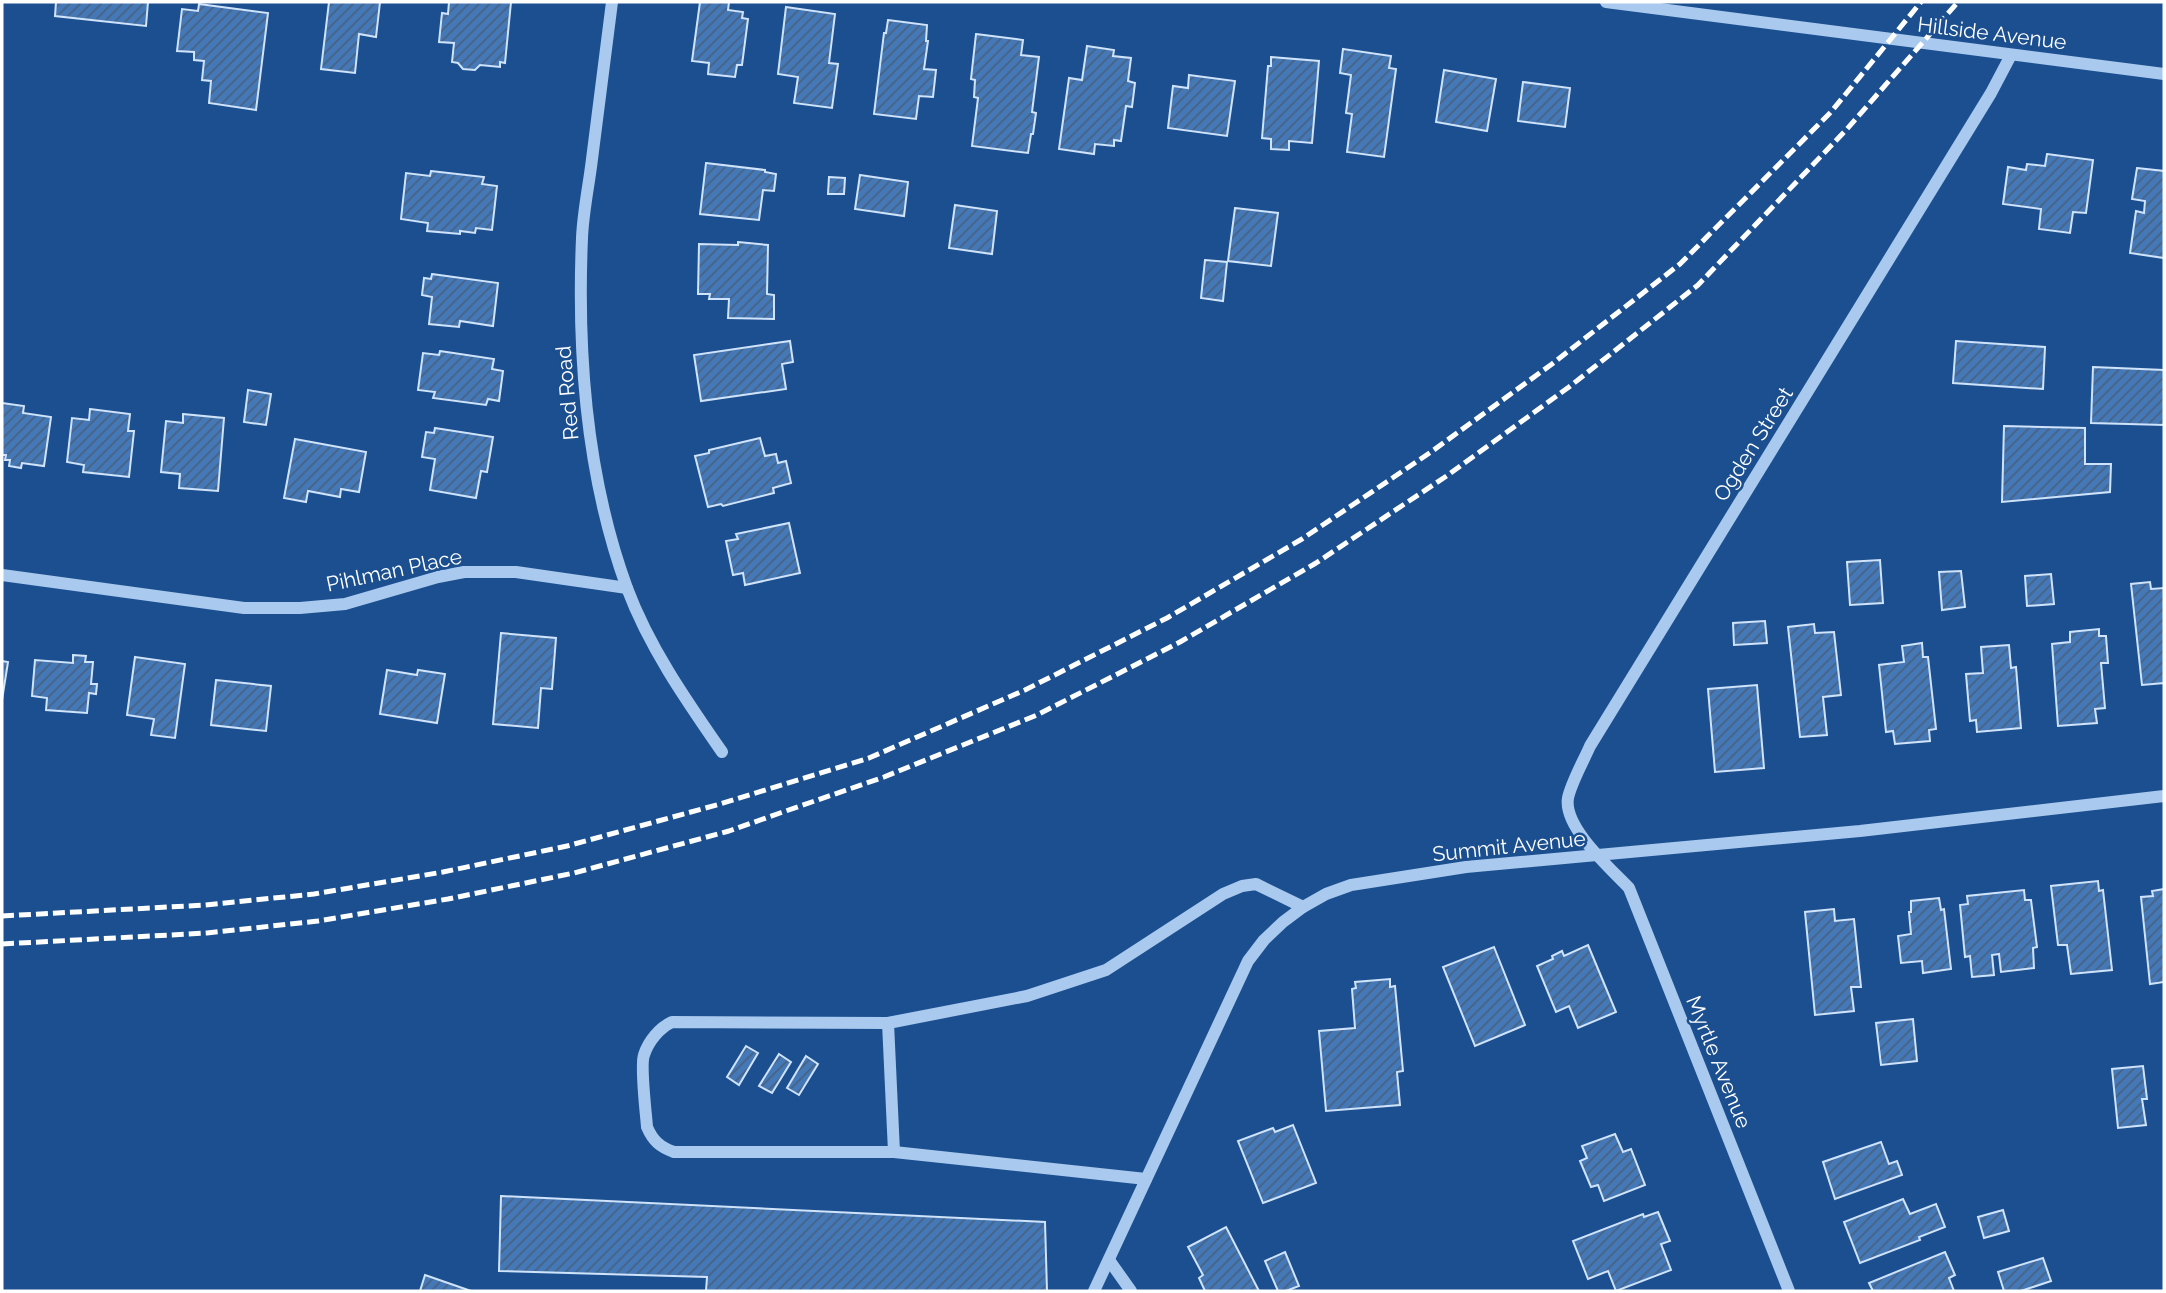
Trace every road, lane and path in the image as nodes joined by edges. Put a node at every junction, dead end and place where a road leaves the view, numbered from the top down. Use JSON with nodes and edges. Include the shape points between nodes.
{"nodes":[{"id":1,"x":612,"y":2,"type":"edge"},
{"id":2,"x":1606,"y":2,"type":"edge"},
{"id":3,"x":2011,"y":55,"type":"junction"},
{"id":4,"x":2164,"y":74,"type":"edge"},
{"id":5,"x":2,"y":575,"type":"edge"},
{"id":6,"x":627,"y":588,"type":"junction"},
{"id":7,"x":722,"y":752,"type":"dead end"},
{"id":8,"x":2164,"y":796,"type":"edge"},
{"id":9,"x":1598,"y":856,"type":"junction"},
{"id":10,"x":1303,"y":907,"type":"junction"},
{"id":11,"x":888,"y":1023,"type":"junction"},
{"id":12,"x":894,"y":1152,"type":"junction"},
{"id":13,"x":1146,"y":1179,"type":"junction"},
{"id":14,"x":1109,"y":1260,"type":"junction"},
{"id":15,"x":1094,"y":1291,"type":"edge"},
{"id":16,"x":1131,"y":1291,"type":"edge"},
{"id":17,"x":1789,"y":1291,"type":"edge"}],
"edges":[{"from":1,"to":6,"type":"street","name":"Red Road","via":[[582,236],[581,340],[590,444],[606,521]]},
{"from":2,"to":3,"type":"street","name":"Hillside Avenue"},
{"from":3,"to":4,"type":"street","name":"Hillside Avenue"},
{"from":3,"to":9,"type":"street","name":"Ogden Street","via":[[1590,746],[1568,799],[1573,822]]},
{"from":5,"to":6,"type":"street","name":"Pihlman Place","via":[[244,608],[345,604],[464,572],[516,572]]},
{"from":6,"to":7,"type":"street","name":"Red Road","via":[[677,688]]},
{"from":8,"to":9,"type":"street","name":"Summit Avenue"},
{"from":9,"to":10,"type":"street","name":"Summit Avenue","via":[[1466,867],[1351,885]]},
{"from":9,"to":17,"type":"street","name":"Myrtle Avenue","via":[[1629,888]]},
{"from":10,"to":11,"type":"street","via":[[1256,884],[1242,886],[1106,970],[1083,979],[1027,996]]},
{"from":10,"to":13,"type":"street","name":"Summit Avenue","via":[[1264,940],[1248,961]]},
{"from":11,"to":12,"type":"street"},
{"from":11,"to":12,"type":"street","via":[[672,1022],[654,1037],[643,1057],[643,1069],[647,1127],[662,1148],[674,1152]]},
{"from":12,"to":13,"type":"street"},
{"from":13,"to":14,"type":"street","name":"Summit Avenue"},
{"from":14,"to":15,"type":"street","name":"Summit Avenue"},
{"from":14,"to":16,"type":"street"}]}
